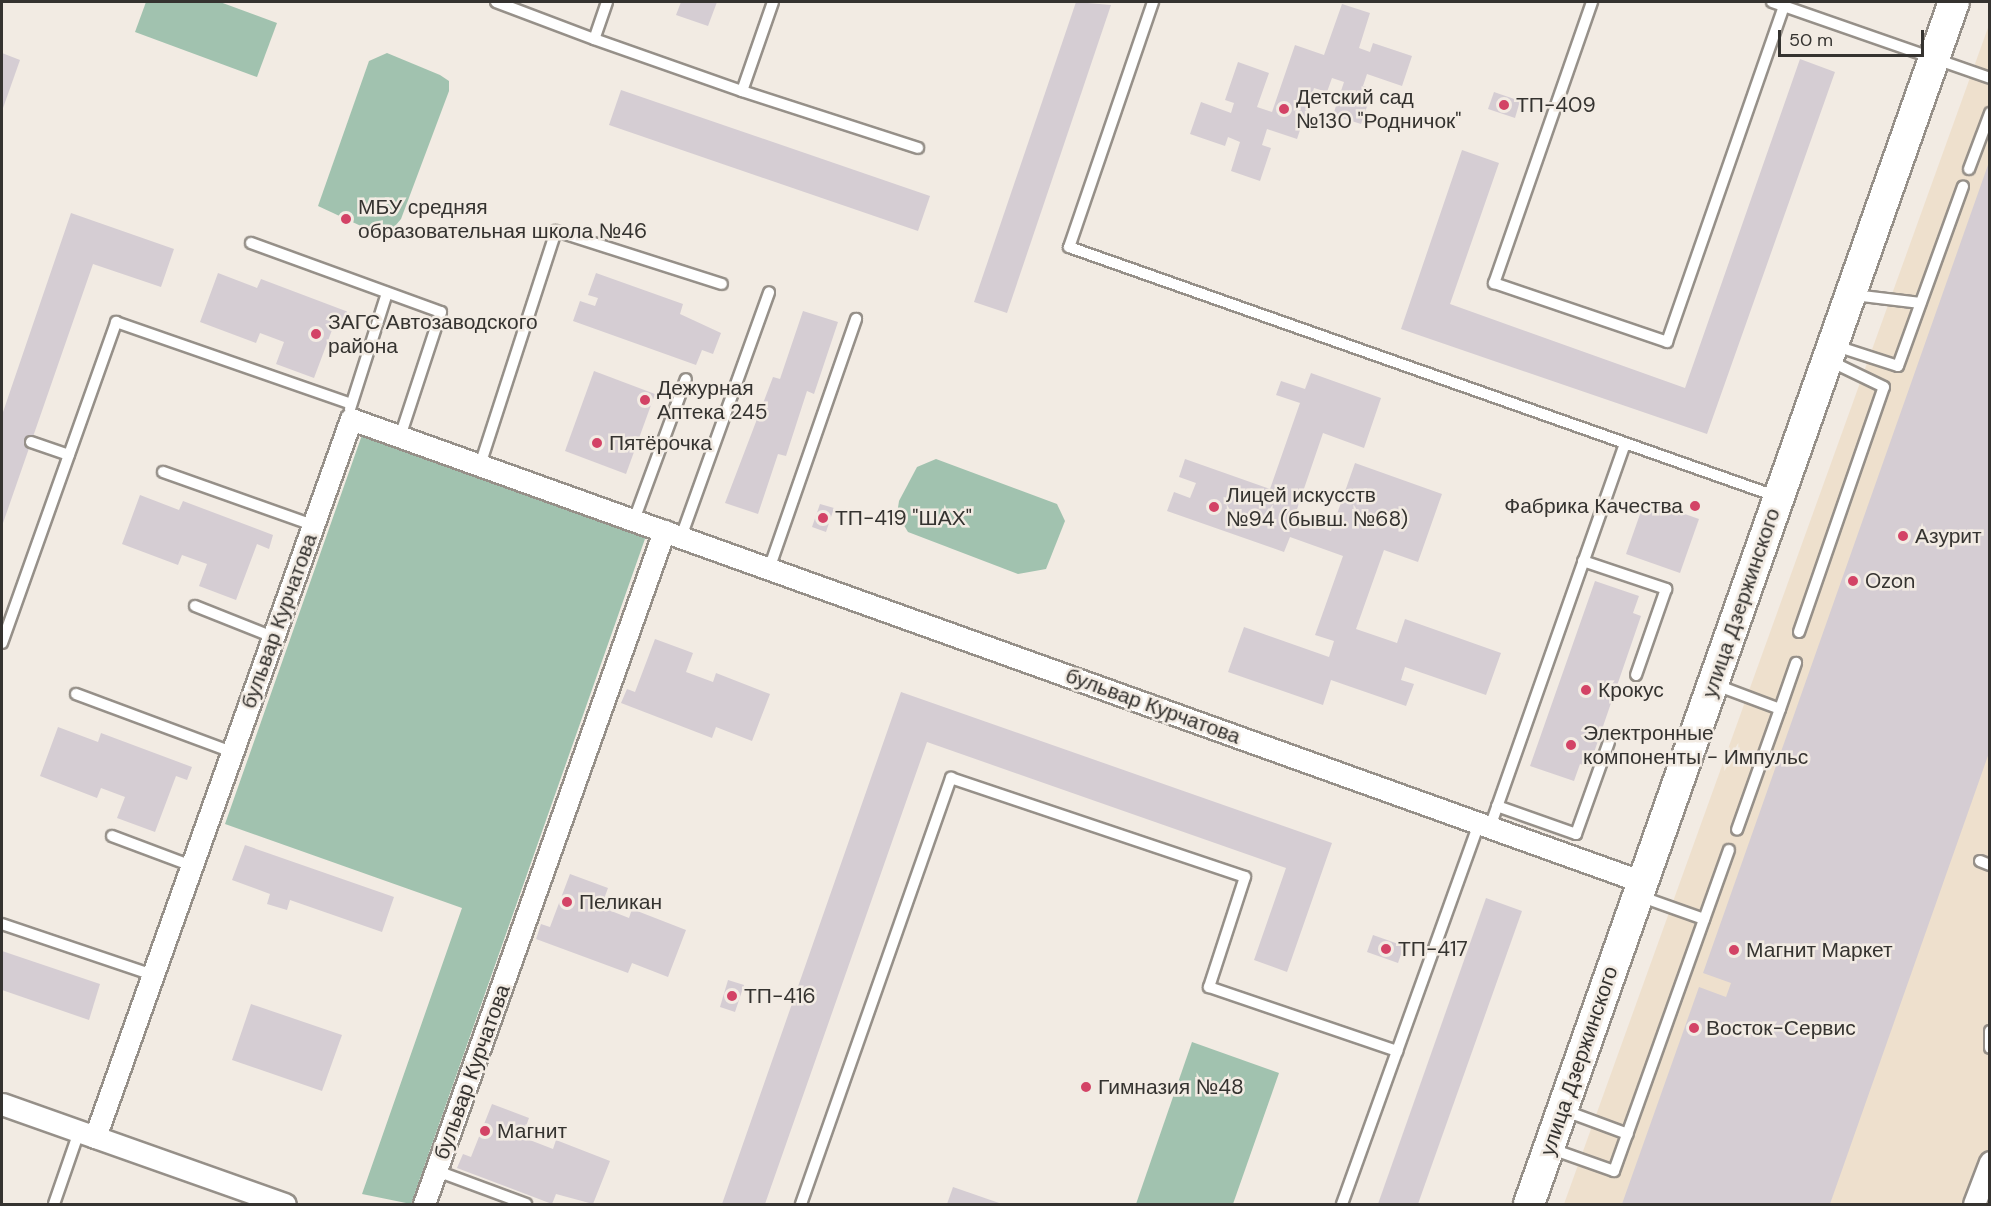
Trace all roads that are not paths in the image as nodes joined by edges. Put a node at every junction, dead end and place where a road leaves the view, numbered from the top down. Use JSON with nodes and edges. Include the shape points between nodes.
{"nodes":[{"id":1,"x":496,"y":2,"type":"edge"},
{"id":2,"x":607,"y":2,"type":"edge"},
{"id":3,"x":773,"y":2,"type":"edge"},
{"id":4,"x":1153,"y":2,"type":"edge"},
{"id":5,"x":1592,"y":2,"type":"edge"},
{"id":6,"x":1772,"y":2,"type":"edge"},
{"id":7,"x":1954,"y":2,"type":"edge"},
{"id":8,"x":1784,"y":6,"type":"junction"},
{"id":9,"x":594,"y":39,"type":"junction"},
{"id":10,"x":1934,"y":58,"type":"junction"},
{"id":11,"x":1989,"y":78,"type":"edge"},
{"id":12,"x":742,"y":91,"type":"junction"},
{"id":13,"x":1989,"y":113,"type":"edge"},
{"id":14,"x":918,"y":148,"type":"dead end"},
{"id":15,"x":1969,"y":169,"type":"dead end"},
{"id":16,"x":1963,"y":186,"type":"dead end"},
{"id":17,"x":251,"y":243,"type":"dead end"},
{"id":18,"x":722,"y":284,"type":"dead end"},
{"id":19,"x":769,"y":292,"type":"dead end"},
{"id":20,"x":387,"y":293,"type":"junction"},
{"id":21,"x":1850,"y":294,"type":"junction"},
{"id":22,"x":1921,"y":303,"type":"junction"},
{"id":23,"x":856,"y":320,"type":"dead end"},
{"id":24,"x":1830,"y":352,"type":"junction"},
{"id":25,"x":686,"y":379,"type":"dead end"},
{"id":26,"x":350,"y":411,"type":"junction"},
{"id":27,"x":400,"y":437,"type":"junction"},
{"id":28,"x":31,"y":442,"type":"dead end"},
{"id":29,"x":1625,"y":443,"type":"junction"},
{"id":30,"x":69,"y":455,"type":"junction"},
{"id":31,"x":480,"y":465,"type":"junction"},
{"id":32,"x":163,"y":472,"type":"dead end"},
{"id":33,"x":1779,"y":497,"type":"junction"},
{"id":34,"x":634,"y":520,"type":"junction"},
{"id":35,"x":313,"y":525,"type":"junction"},
{"id":36,"x":672,"y":534,"type":"junction"},
{"id":37,"x":1583,"y":561,"type":"junction"},
{"id":38,"x":769,"y":569,"type":"junction"},
{"id":39,"x":195,"y":606,"type":"dead end"},
{"id":40,"x":1799,"y":632,"type":"dead end"},
{"id":41,"x":273,"y":637,"type":"junction"},
{"id":42,"x":2,"y":643,"type":"edge"},
{"id":43,"x":1796,"y":663,"type":"dead end"},
{"id":44,"x":1636,"y":675,"type":"dead end"},
{"id":45,"x":1713,"y":684,"type":"junction"},
{"id":46,"x":76,"y":694,"type":"dead end"},
{"id":47,"x":1780,"y":709,"type":"junction"},
{"id":48,"x":1610,"y":742,"type":"dead end"},
{"id":49,"x":232,"y":752,"type":"junction"},
{"id":50,"x":1497,"y":806,"type":"junction"},
{"id":51,"x":1484,"y":825,"type":"junction"},
{"id":52,"x":1737,"y":830,"type":"dead end"},
{"id":53,"x":112,"y":836,"type":"dead end"},
{"id":54,"x":1729,"y":850,"type":"dead end"},
{"id":55,"x":192,"y":866,"type":"junction"},
{"id":56,"x":1640,"y":889,"type":"junction"},
{"id":57,"x":1704,"y":919,"type":"junction"},
{"id":58,"x":2,"y":924,"type":"edge"},
{"id":59,"x":153,"y":975,"type":"junction"},
{"id":60,"x":1989,"y":1030,"type":"edge"},
{"id":61,"x":1989,"y":1048,"type":"edge"},
{"id":62,"x":1397,"y":1050,"type":"junction"},
{"id":63,"x":2,"y":1104,"type":"edge"},
{"id":64,"x":1562,"y":1110,"type":"junction"},
{"id":65,"x":1628,"y":1134,"type":"junction"},
{"id":66,"x":87,"y":1135,"type":"junction"},
{"id":67,"x":1549,"y":1148,"type":"junction"},
{"id":68,"x":1989,"y":1162,"type":"edge"},
{"id":69,"x":437,"y":1171,"type":"junction"},
{"id":70,"x":54,"y":1204,"type":"edge"},
{"id":71,"x":285,"y":1204,"type":"edge"},
{"id":72,"x":424,"y":1204,"type":"edge"},
{"id":73,"x":526,"y":1204,"type":"edge"},
{"id":74,"x":801,"y":1204,"type":"edge"},
{"id":75,"x":1342,"y":1204,"type":"edge"},
{"id":76,"x":1529,"y":1204,"type":"edge"},
{"id":77,"x":1974,"y":1204,"type":"edge"}],
"edges":[{"from":1,"to":9,"type":"lane"},
{"from":2,"to":9,"type":"lane"},
{"from":3,"to":12,"type":"lane"},
{"from":4,"to":29,"type":"lane","via":[[1069,247]]},
{"from":5,"to":8,"type":"lane","via":[[1494,282],[1667,342]]},
{"from":6,"to":8,"type":"lane"},
{"from":7,"to":10,"type":"main road","name":"улица Дзержинского"},
{"from":8,"to":10,"type":"lane"},
{"from":9,"to":12,"type":"lane"},
{"from":10,"to":11,"type":"lane"},
{"from":10,"to":21,"type":"main road","name":"улица Дзержинского"},
{"from":12,"to":14,"type":"lane"},
{"from":13,"to":15,"type":"lane"},
{"from":16,"to":22,"type":"lane"},
{"from":17,"to":20,"type":"lane"},
{"from":18,"to":31,"type":"lane","via":[[556,231]]},
{"from":19,"to":36,"type":"lane"},
{"from":20,"to":26,"type":"lane"},
{"from":20,"to":27,"type":"lane","via":[[441,312]]},
{"from":21,"to":22,"type":"lane"},
{"from":21,"to":24,"type":"main road","name":"улица Дзержинского"},
{"from":22,"to":24,"type":"lane","via":[[1898,366]]},
{"from":23,"to":38,"type":"lane"},
{"from":24,"to":33,"type":"main road","name":"улица Дзержинского"},
{"from":24,"to":40,"type":"lane","via":[[1884,387]]},
{"from":25,"to":34,"type":"lane"},
{"from":26,"to":27,"type":"street","name":"бульвар Курчатова"},
{"from":26,"to":30,"type":"lane","via":[[116,322]]},
{"from":26,"to":35,"type":"street","name":"бульвар Курчатова"},
{"from":27,"to":31,"type":"street","name":"бульвар Курчатова"},
{"from":28,"to":30,"type":"lane"},
{"from":29,"to":33,"type":"lane"},
{"from":29,"to":37,"type":"lane"},
{"from":30,"to":42,"type":"lane"},
{"from":31,"to":34,"type":"street","name":"бульвар Курчатова"},
{"from":32,"to":35,"type":"lane"},
{"from":33,"to":45,"type":"main road","name":"улица Дзержинского"},
{"from":34,"to":36,"type":"street","name":"бульвар Курчатова"},
{"from":35,"to":41,"type":"street","name":"бульвар Курчатова"},
{"from":36,"to":38,"type":"street","name":"бульвар Курчатова"},
{"from":36,"to":69,"type":"street","name":"бульвар Курчатова"},
{"from":37,"to":44,"type":"lane","via":[[1666,589]]},
{"from":37,"to":50,"type":"lane"},
{"from":38,"to":51,"type":"street","name":"бульвар Курчатова"},
{"from":39,"to":41,"type":"lane"},
{"from":41,"to":49,"type":"street","name":"бульвар Курчатова"},
{"from":43,"to":47,"type":"lane"},
{"from":45,"to":47,"type":"lane"},
{"from":45,"to":56,"type":"main road","name":"улица Дзержинского"},
{"from":46,"to":49,"type":"lane"},
{"from":47,"to":52,"type":"lane"},
{"from":48,"to":50,"type":"lane","via":[[1576,834]]},
{"from":49,"to":55,"type":"street","name":"бульвар Курчатова"},
{"from":50,"to":51,"type":"lane"},
{"from":51,"to":56,"type":"street","name":"бульвар Курчатова"},
{"from":51,"to":62,"type":"lane"},
{"from":53,"to":55,"type":"lane"},
{"from":54,"to":57,"type":"lane"},
{"from":55,"to":59,"type":"street","name":"бульвар Курчатова"},
{"from":56,"to":57,"type":"lane"},
{"from":56,"to":64,"type":"main road","name":"улица Дзержинского"},
{"from":57,"to":65,"type":"lane"},
{"from":58,"to":59,"type":"lane"},
{"from":59,"to":66,"type":"street","name":"бульвар Курчатова"},
{"from":60,"to":61,"type":"lane"},
{"from":62,"to":74,"type":"lane","via":[[1209,987],[1245,878],[951,778]]},
{"from":62,"to":75,"type":"lane"},
{"from":63,"to":66,"type":"street"},
{"from":64,"to":65,"type":"lane"},
{"from":64,"to":67,"type":"main road","name":"улица Дзержинского"},
{"from":65,"to":67,"type":"lane","via":[[1614,1171]]},
{"from":66,"to":70,"type":"lane"},
{"from":66,"to":71,"type":"street"},
{"from":67,"to":76,"type":"main road","name":"улица Дзержинского"},
{"from":68,"to":77,"type":"street"},
{"from":69,"to":72,"type":"street","name":"бульвар Курчатова"},
{"from":69,"to":73,"type":"lane"}]}
